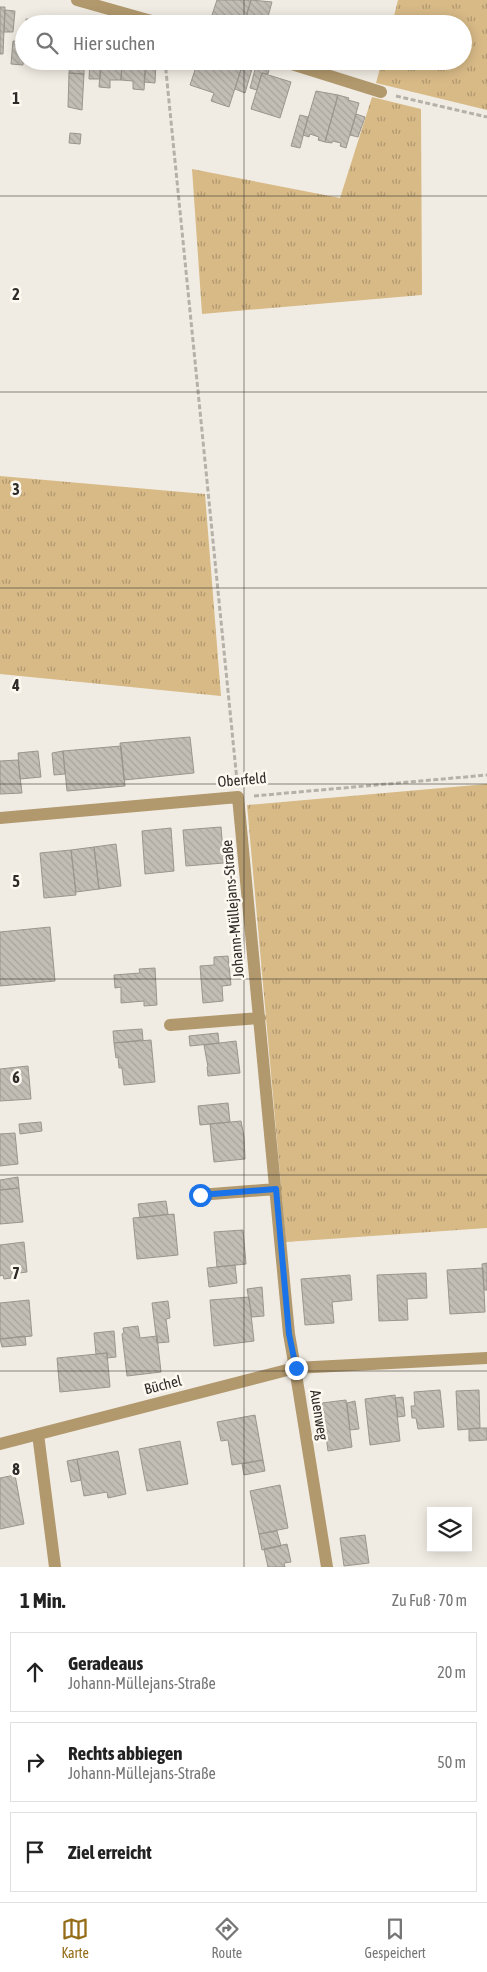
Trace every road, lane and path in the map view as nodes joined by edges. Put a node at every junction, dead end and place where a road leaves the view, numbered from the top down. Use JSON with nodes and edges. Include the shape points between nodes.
{"nodes":[{"id":1,"x":78,"y":0,"type":"edge"},
{"id":2,"x":130,"y":15,"type":"edge"},
{"id":3,"x":166,"y":70,"type":"edge"},
{"id":4,"x":311,"y":70,"type":"edge"},
{"id":5,"x":381,"y":92,"type":"joint"},
{"id":6,"x":487,"y":117,"type":"edge"},
{"id":7,"x":487,"y":775,"type":"edge"},
{"id":8,"x":238,"y":797,"type":"junction"},
{"id":9,"x":0,"y":818,"type":"edge"},
{"id":10,"x":260,"y":1018,"type":"junction"},
{"id":11,"x":170,"y":1025,"type":"dead end"},
{"id":12,"x":276,"y":1189,"type":"junction"},
{"id":13,"x":200,"y":1195,"type":"dead end"},
{"id":14,"x":487,"y":1358,"type":"edge"},
{"id":15,"x":296,"y":1368,"type":"junction"},
{"id":16,"x":38,"y":1434,"type":"junction"},
{"id":17,"x":0,"y":1444,"type":"edge"},
{"id":18,"x":55,"y":1567,"type":"edge"},
{"id":19,"x":327,"y":1567,"type":"edge"}],
"edges":[{"from":1,"to":2,"type":"street"},
{"from":3,"to":8,"type":"path"},
{"from":4,"to":5,"type":"street"},
{"from":5,"to":6,"type":"path"},
{"from":7,"to":8,"type":"path","name":"Oberfeld"},
{"from":8,"to":9,"type":"street","name":"Oberfeld"},
{"from":8,"to":10,"type":"street","name":"Johann-Müllejans-Straße"},
{"from":10,"to":11,"type":"street"},
{"from":10,"to":12,"type":"street","name":"Johann-Müllejans-Straße"},
{"from":12,"to":13,"type":"street"},
{"from":12,"to":15,"type":"street","name":"Johann-Müllejans-Straße","via":[[289,1334]]},
{"from":14,"to":15,"type":"street","name":"Auenweg"},
{"from":15,"to":16,"type":"street","name":"Büchel"},
{"from":15,"to":19,"type":"street","name":"Auenweg"},
{"from":16,"to":17,"type":"street","name":"Büchel"},
{"from":16,"to":18,"type":"street"}]}
